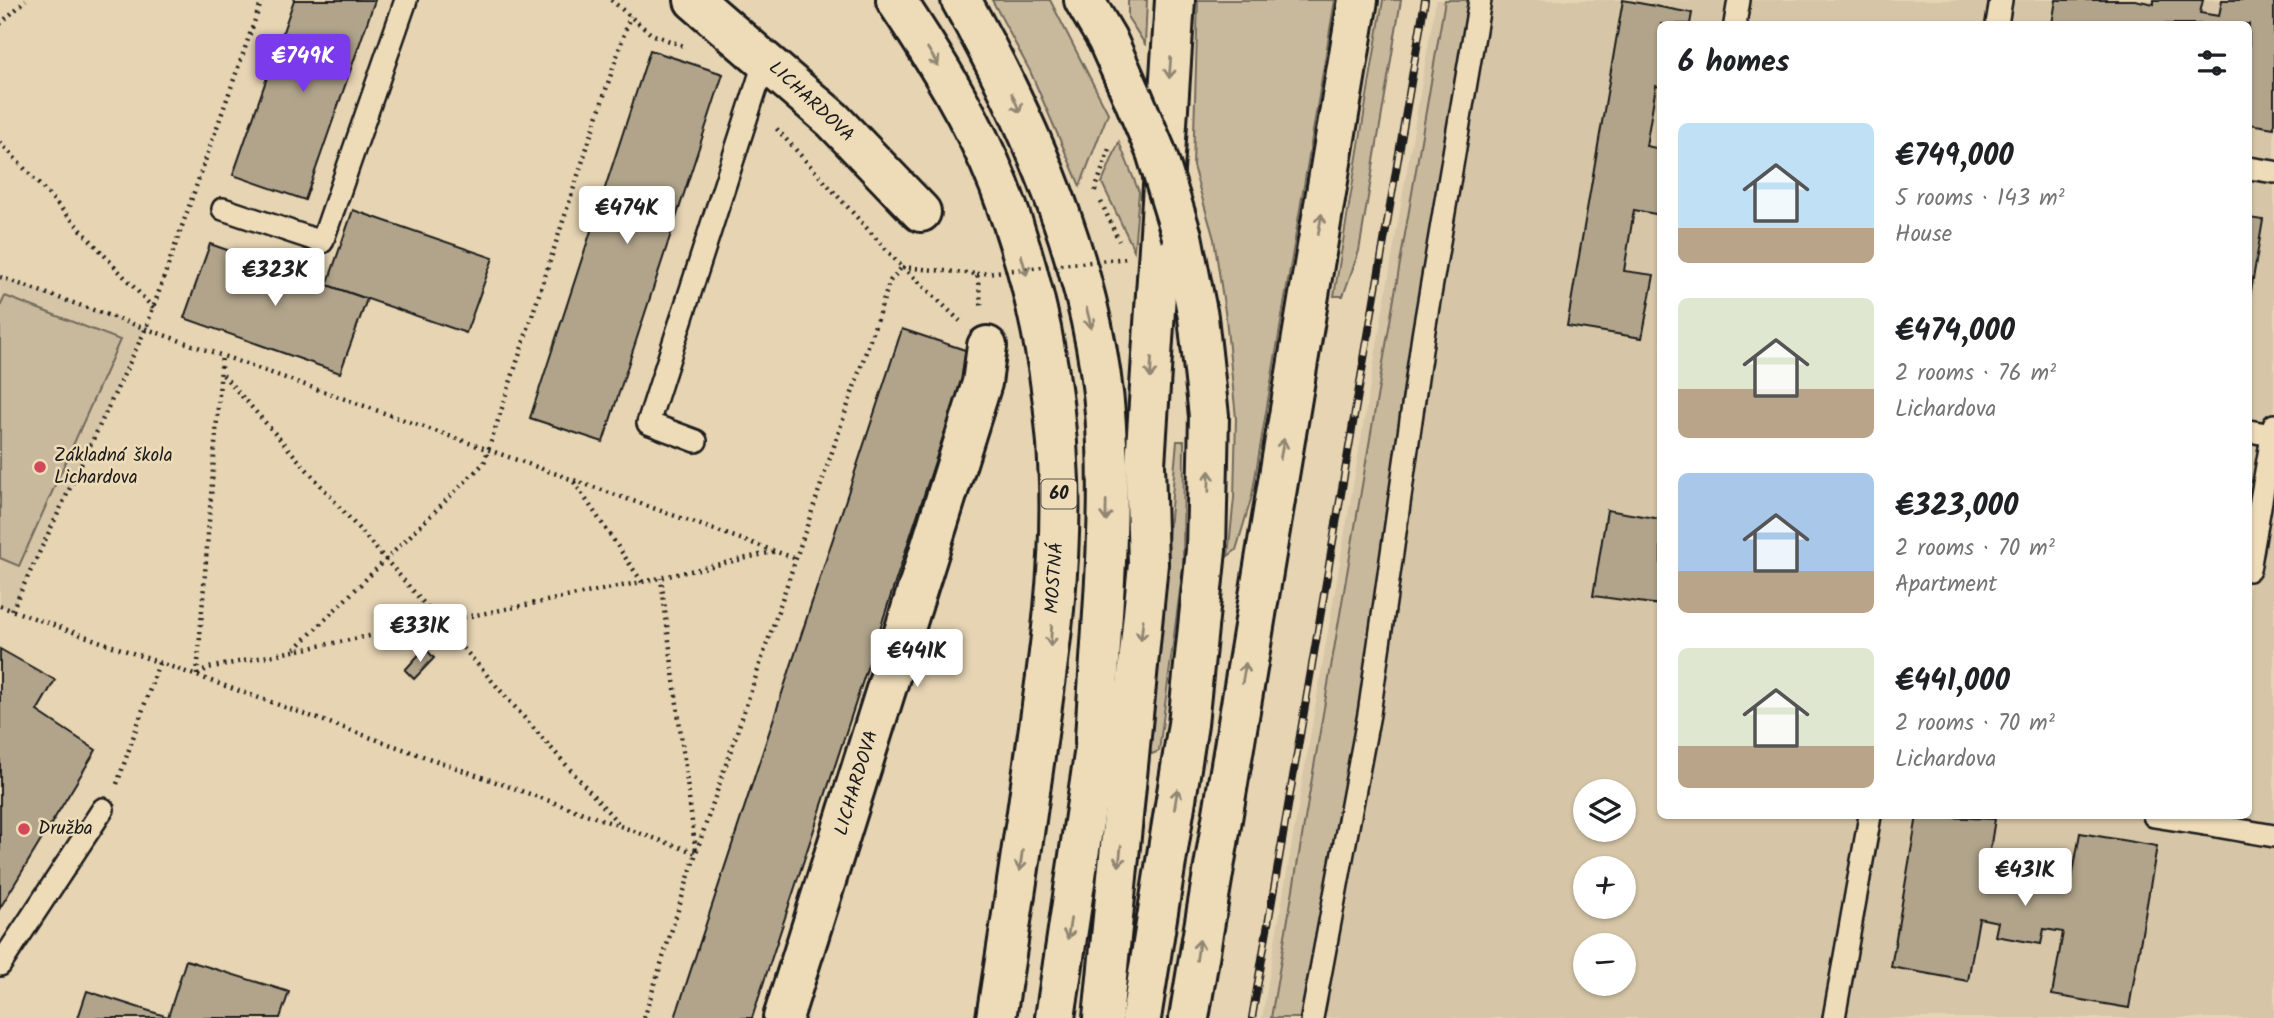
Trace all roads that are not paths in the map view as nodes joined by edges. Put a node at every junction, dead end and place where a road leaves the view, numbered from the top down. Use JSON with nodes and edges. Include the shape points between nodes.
{"nodes":[{"id":1,"x":406,"y":0,"type":"edge"},
{"id":2,"x":694,"y":0,"type":"edge"},
{"id":3,"x":896,"y":0,"type":"edge"},
{"id":4,"x":961,"y":0,"type":"edge"},
{"id":5,"x":1084,"y":0,"type":"edge"},
{"id":6,"x":1175,"y":0,"type":"edge"},
{"id":7,"x":1358,"y":0,"type":"edge"},
{"id":8,"x":1480,"y":0,"type":"edge"},
{"id":9,"x":1739,"y":0,"type":"edge"},
{"id":10,"x":2001,"y":0,"type":"edge"},
{"id":11,"x":1736,"y":21,"type":"edge"},
{"id":12,"x":1998,"y":21,"type":"edge"},
{"id":13,"x":759,"y":76,"type":"junction"},
{"id":14,"x":2252,"y":169,"type":"edge"},
{"id":15,"x":2274,"y":173,"type":"edge"},
{"id":16,"x":223,"y":209,"type":"dead end"},
{"id":17,"x":921,"y":212,"type":"dead end"},
{"id":18,"x":987,"y":346,"type":"road end"},
{"id":19,"x":2273,"y":430,"type":"edge"},
{"id":20,"x":2252,"y":431,"type":"edge"},
{"id":21,"x":696,"y":441,"type":"dead end"},
{"id":22,"x":1146,"y":464,"type":"junction"},
{"id":23,"x":2252,"y":552,"type":"edge"},
{"id":24,"x":1095,"y":740,"type":"junction"},
{"id":25,"x":1233,"y":740,"type":"junction"},
{"id":26,"x":103,"y":809,"type":"road end"},
{"id":27,"x":1869,"y":819,"type":"edge"},
{"id":28,"x":2205,"y":820,"type":"edge"},
{"id":29,"x":2274,"y":836,"type":"edge"},
{"id":30,"x":1158,"y":915,"type":"junction"},
{"id":31,"x":0,"y":965,"type":"edge"},
{"id":32,"x":783,"y":1018,"type":"edge"},
{"id":33,"x":996,"y":1018,"type":"edge"},
{"id":34,"x":1055,"y":1018,"type":"edge"},
{"id":35,"x":1103,"y":1018,"type":"edge"},
{"id":36,"x":1141,"y":1018,"type":"edge"},
{"id":37,"x":1167,"y":1018,"type":"edge"},
{"id":38,"x":1189,"y":1018,"type":"edge"},
{"id":39,"x":1312,"y":1018,"type":"edge"},
{"id":40,"x":1834,"y":1018,"type":"edge"}],
"edges":[{"from":1,"to":16,"type":"lane","via":[[322,242]]},
{"from":2,"to":13,"type":"main road","name":"LICHARDOVA"},
{"from":3,"to":33,"type":"main road","name":"MOSTNÁ","number":"60","one_way":true,"via":[[973,126],[999,186],[1042,332],[1053,405],[1059,481],[1050,653]]},
{"from":4,"to":24,"type":"main road","one_way":true,"via":[[1006,81],[1045,169],[1073,254],[1094,340],[1107,442]]},
{"from":30,"to":5,"type":"main road","one_way":true,"bridge":true,"via":[[1188,724],[1206,550],[1209,416],[1198,317],[1182,236],[1156,152],[1107,39]]},
{"from":6,"to":22,"type":"main road","one_way":true},
{"from":25,"to":7,"type":"main road","one_way":true},
{"from":8,"to":39,"type":"lane","via":[[1423,337],[1369,714]]},
{"from":9,"to":11,"type":"lane"},
{"from":10,"to":12,"type":"lane"},
{"from":13,"to":17,"type":"main road","name":"LICHARDOVA","via":[[833,120]]},
{"from":13,"to":21,"type":"lane","via":[[648,423]]},
{"from":14,"to":15,"type":"lane"},
{"from":18,"to":32,"type":"main road","name":"LICHARDOVA","via":[[982,383]]},
{"from":19,"to":20,"type":"lane"},
{"from":19,"to":23,"type":"lane"},
{"from":22,"to":24,"type":"main road"},
{"from":22,"to":35,"type":"main road","one_way":true,"via":[[1148,564]]},
{"from":24,"to":34,"type":"main road","one_way":true},
{"from":25,"to":30,"type":"main road"},
{"from":38,"to":25,"type":"main road","one_way":true},
{"from":26,"to":31,"type":"lane"},
{"from":27,"to":40,"type":"lane"},
{"from":28,"to":29,"type":"lane"},
{"from":30,"to":36,"type":"main road"},
{"from":30,"to":37,"type":"main road"}]}
